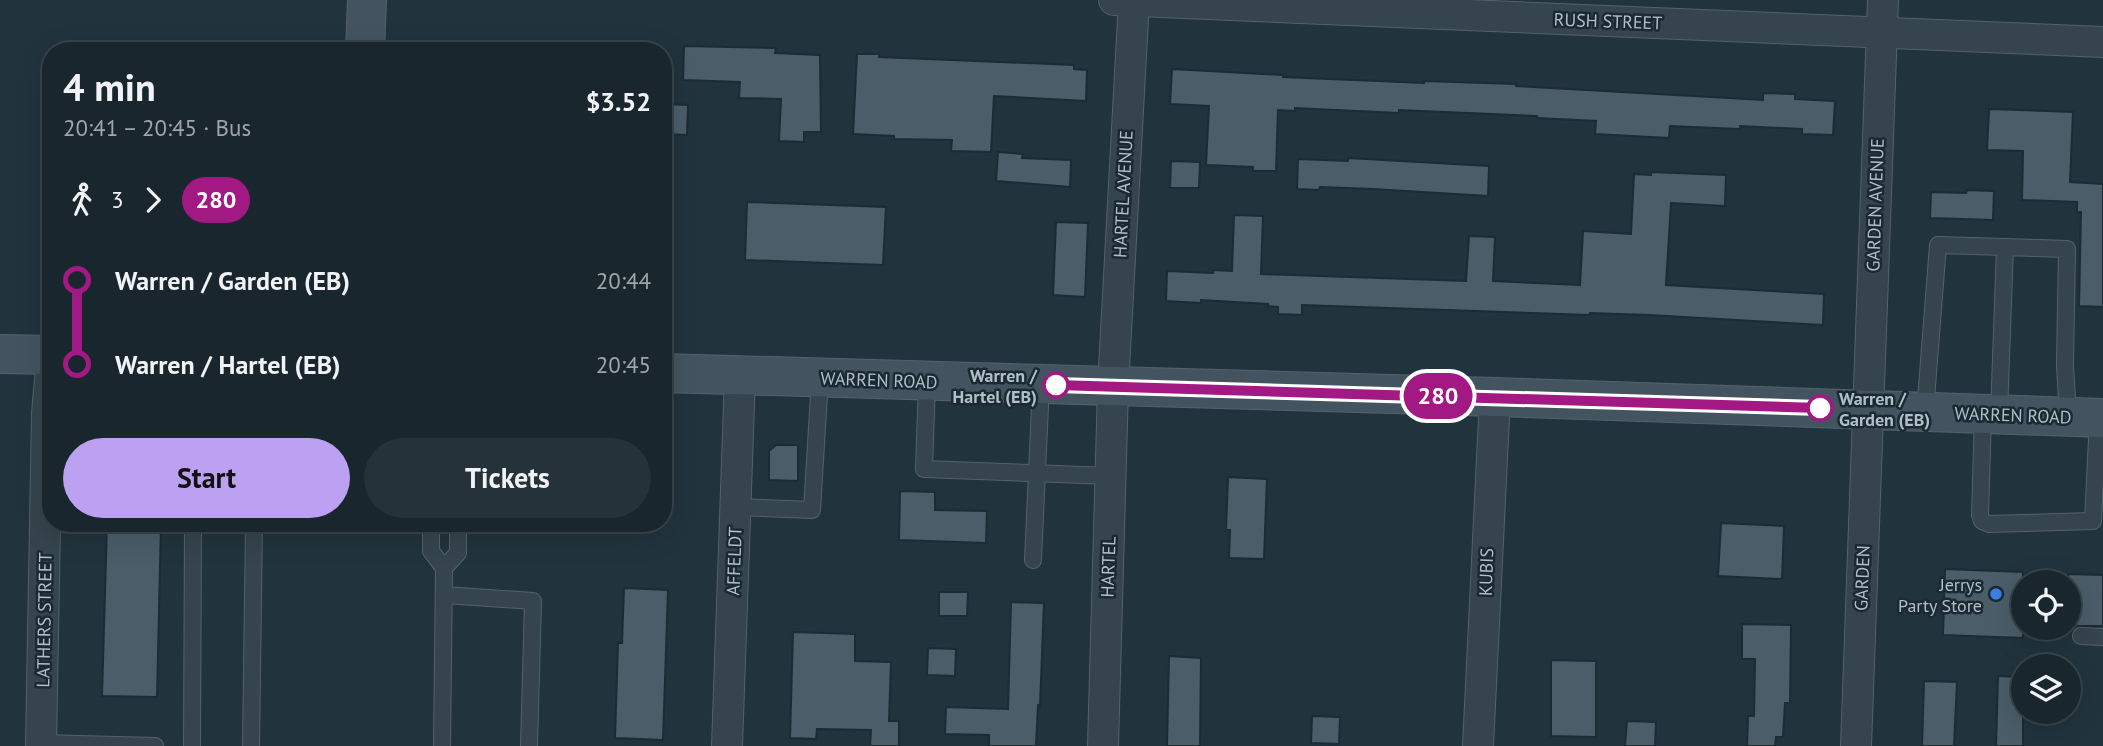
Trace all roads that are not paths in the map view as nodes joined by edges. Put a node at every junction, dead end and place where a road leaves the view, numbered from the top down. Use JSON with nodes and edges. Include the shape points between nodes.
{"nodes":[{"id":1,"x":367,"y":0,"type":"edge"},
{"id":2,"x":1114,"y":0,"type":"edge"},
{"id":3,"x":1134,"y":0,"type":"edge"},
{"id":4,"x":1882,"y":0,"type":"edge"},
{"id":5,"x":1881,"y":33,"type":"junction"},
{"id":6,"x":365,"y":42,"type":"edge"},
{"id":7,"x":2103,"y":42,"type":"edge"},
{"id":8,"x":2004,"y":247,"type":"junction"},
{"id":9,"x":0,"y":354,"type":"edge"},
{"id":10,"x":42,"y":355,"type":"edge"},
{"id":11,"x":672,"y":373,"type":"edge"},
{"id":12,"x":740,"y":376,"type":"junction"},
{"id":13,"x":820,"y":378,"type":"junction"},
{"id":14,"x":927,"y":382,"type":"junction"},
{"id":15,"x":1041,"y":384,"type":"junction"},
{"id":16,"x":1114,"y":387,"type":"junction"},
{"id":17,"x":1495,"y":397,"type":"junction"},
{"id":18,"x":1867,"y":410,"type":"junction"},
{"id":19,"x":1925,"y":412,"type":"junction"},
{"id":20,"x":1991,"y":414,"type":"junction"},
{"id":21,"x":2090,"y":417,"type":"edge"},
{"id":22,"x":1037,"y":473,"type":"junction"},
{"id":23,"x":1111,"y":476,"type":"junction"},
{"id":24,"x":736,"y":507,"type":"junction"},
{"id":25,"x":2098,"y":521,"type":"edge"},
{"id":26,"x":45,"y":532,"type":"edge"},
{"id":27,"x":193,"y":532,"type":"edge"},
{"id":28,"x":254,"y":532,"type":"edge"},
{"id":29,"x":431,"y":532,"type":"edge"},
{"id":30,"x":458,"y":532,"type":"edge"},
{"id":31,"x":1033,"y":560,"type":"dead end"},
{"id":32,"x":444,"y":568,"type":"junction"},
{"id":33,"x":445,"y":595,"type":"junction"},
{"id":34,"x":2081,"y":636,"type":"dead end"},
{"id":35,"x":2103,"y":637,"type":"edge"},
{"id":36,"x":41,"y":745,"type":"edge"},
{"id":37,"x":155,"y":746,"type":"edge"},
{"id":38,"x":192,"y":746,"type":"edge"},
{"id":39,"x":251,"y":746,"type":"edge"},
{"id":40,"x":442,"y":746,"type":"edge"},
{"id":41,"x":529,"y":746,"type":"edge"},
{"id":42,"x":727,"y":746,"type":"edge"},
{"id":43,"x":1103,"y":746,"type":"edge"},
{"id":44,"x":1478,"y":746,"type":"edge"},
{"id":45,"x":1856,"y":746,"type":"edge"}],
"edges":[{"from":1,"to":6,"type":"main road"},
{"from":2,"to":3,"type":"street","name":"RUSH STREET"},
{"from":3,"to":5,"type":"street","name":"RUSH STREET"},
{"from":3,"to":16,"type":"street","name":"HARTEL AVENUE"},
{"from":4,"to":5,"type":"street","name":"GARDEN AVENUE"},
{"from":5,"to":7,"type":"street","name":"RUSH STREET"},
{"from":5,"to":18,"type":"street","name":"GARDEN AVENUE"},
{"from":8,"to":19,"type":"lane","via":[[1938,245]]},
{"from":8,"to":20,"type":"lane"},
{"from":8,"to":21,"type":"lane","via":[[2067,249],[2065,365]]},
{"from":9,"to":10,"type":"main road"},
{"from":11,"to":12,"type":"main road","name":"WARREN ROAD"},
{"from":12,"to":13,"type":"main road","name":"WARREN ROAD"},
{"from":12,"to":24,"type":"street","name":"AFFELDT"},
{"from":13,"to":14,"type":"main road","name":"WARREN ROAD"},
{"from":13,"to":24,"type":"lane","via":[[812,510]]},
{"from":14,"to":15,"type":"main road","name":"WARREN ROAD"},
{"from":14,"to":22,"type":"lane","via":[[924,469]]},
{"from":15,"to":16,"type":"main road","name":"WARREN ROAD"},
{"from":15,"to":22,"type":"lane"},
{"from":16,"to":17,"type":"main road","name":"WARREN ROAD"},
{"from":16,"to":23,"type":"street","name":"HARTEL"},
{"from":17,"to":18,"type":"main road","name":"WARREN ROAD"},
{"from":17,"to":44,"type":"street","name":"KUBIS"},
{"from":18,"to":19,"type":"main road","name":"WARREN ROAD"},
{"from":18,"to":45,"type":"street","name":"GARDEN"},
{"from":19,"to":20,"type":"main road","name":"WARREN ROAD"},
{"from":20,"to":21,"type":"main road","name":"WARREN ROAD"},
{"from":20,"to":25,"type":"lane","via":[[1982,521]]},
{"from":21,"to":25,"type":"lane"},
{"from":22,"to":23,"type":"lane"},
{"from":22,"to":31,"type":"lane"},
{"from":23,"to":43,"type":"street","name":"HARTEL"},
{"from":24,"to":42,"type":"street","name":"AFFELDT"},
{"from":26,"to":36,"type":"street","name":"LATHERS STREET"},
{"from":27,"to":38,"type":"lane"},
{"from":28,"to":39,"type":"lane"},
{"from":29,"to":32,"type":"lane","via":[[431,551]]},
{"from":30,"to":32,"type":"lane","via":[[458,553]]},
{"from":32,"to":33,"type":"lane"},
{"from":33,"to":40,"type":"lane"},
{"from":33,"to":41,"type":"lane","via":[[533,601]]},
{"from":34,"to":35,"type":"lane"},
{"from":36,"to":37,"type":"lane"}]}
